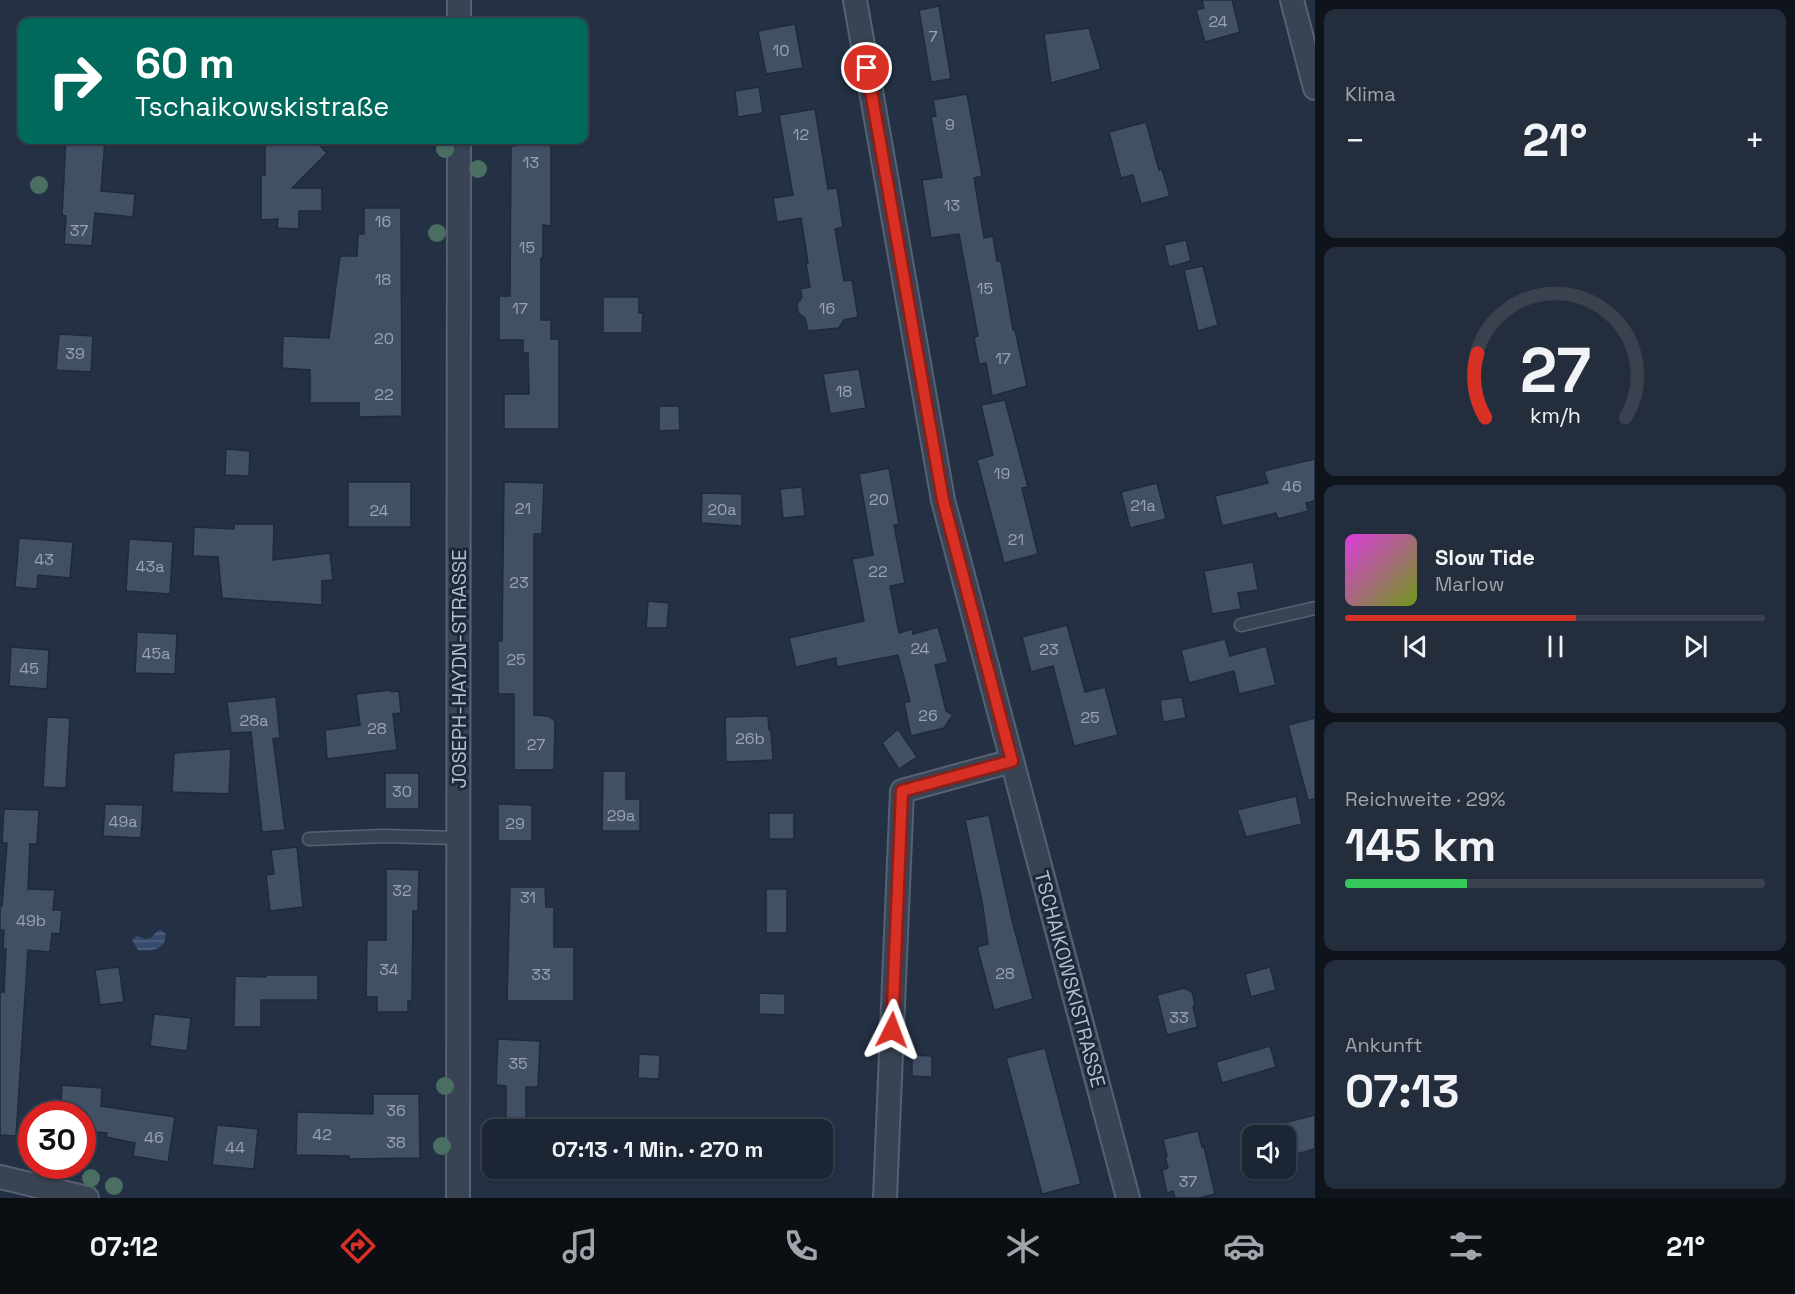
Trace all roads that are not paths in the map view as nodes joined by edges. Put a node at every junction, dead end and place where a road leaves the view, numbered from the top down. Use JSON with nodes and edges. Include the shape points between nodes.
{"nodes":[{"id":1,"x":459,"y":0,"type":"edge"},
{"id":2,"x":855,"y":0,"type":"edge"},
{"id":3,"x":1292,"y":0,"type":"edge"},
{"id":4,"x":459,"y":18,"type":"edge"},
{"id":5,"x":1315,"y":88,"type":"edge"},
{"id":6,"x":459,"y":144,"type":"edge"},
{"id":7,"x":1315,"y":608,"type":"edge"},
{"id":8,"x":1241,"y":625,"type":"dead end"},
{"id":9,"x":1012,"y":761,"type":"junction"},
{"id":10,"x":459,"y":838,"type":"junction"},
{"id":11,"x":309,"y":839,"type":"dead end"},
{"id":12,"x":0,"y":1177,"type":"edge"},
{"id":13,"x":87,"y":1198,"type":"edge"},
{"id":14,"x":458,"y":1198,"type":"edge"},
{"id":15,"x":885,"y":1198,"type":"edge"},
{"id":16,"x":1128,"y":1198,"type":"edge"}],
"edges":[{"from":1,"to":4,"type":"street"},
{"from":2,"to":9,"type":"street","name":"TSCHAIKOWSKISTRASSE","via":[[943,500]]},
{"from":3,"to":5,"type":"street"},
{"from":6,"to":10,"type":"street","name":"JOSEPH-HAYDN-STRASSE"},
{"from":7,"to":8,"type":"lane"},
{"from":9,"to":15,"type":"street","via":[[902,791]]},
{"from":9,"to":16,"type":"street","name":"TSCHAIKOWSKISTRASSE"},
{"from":10,"to":11,"type":"lane"},
{"from":10,"to":14,"type":"street","name":"JOSEPH-HAYDN-STRASSE"},
{"from":12,"to":13,"type":"street"}]}
